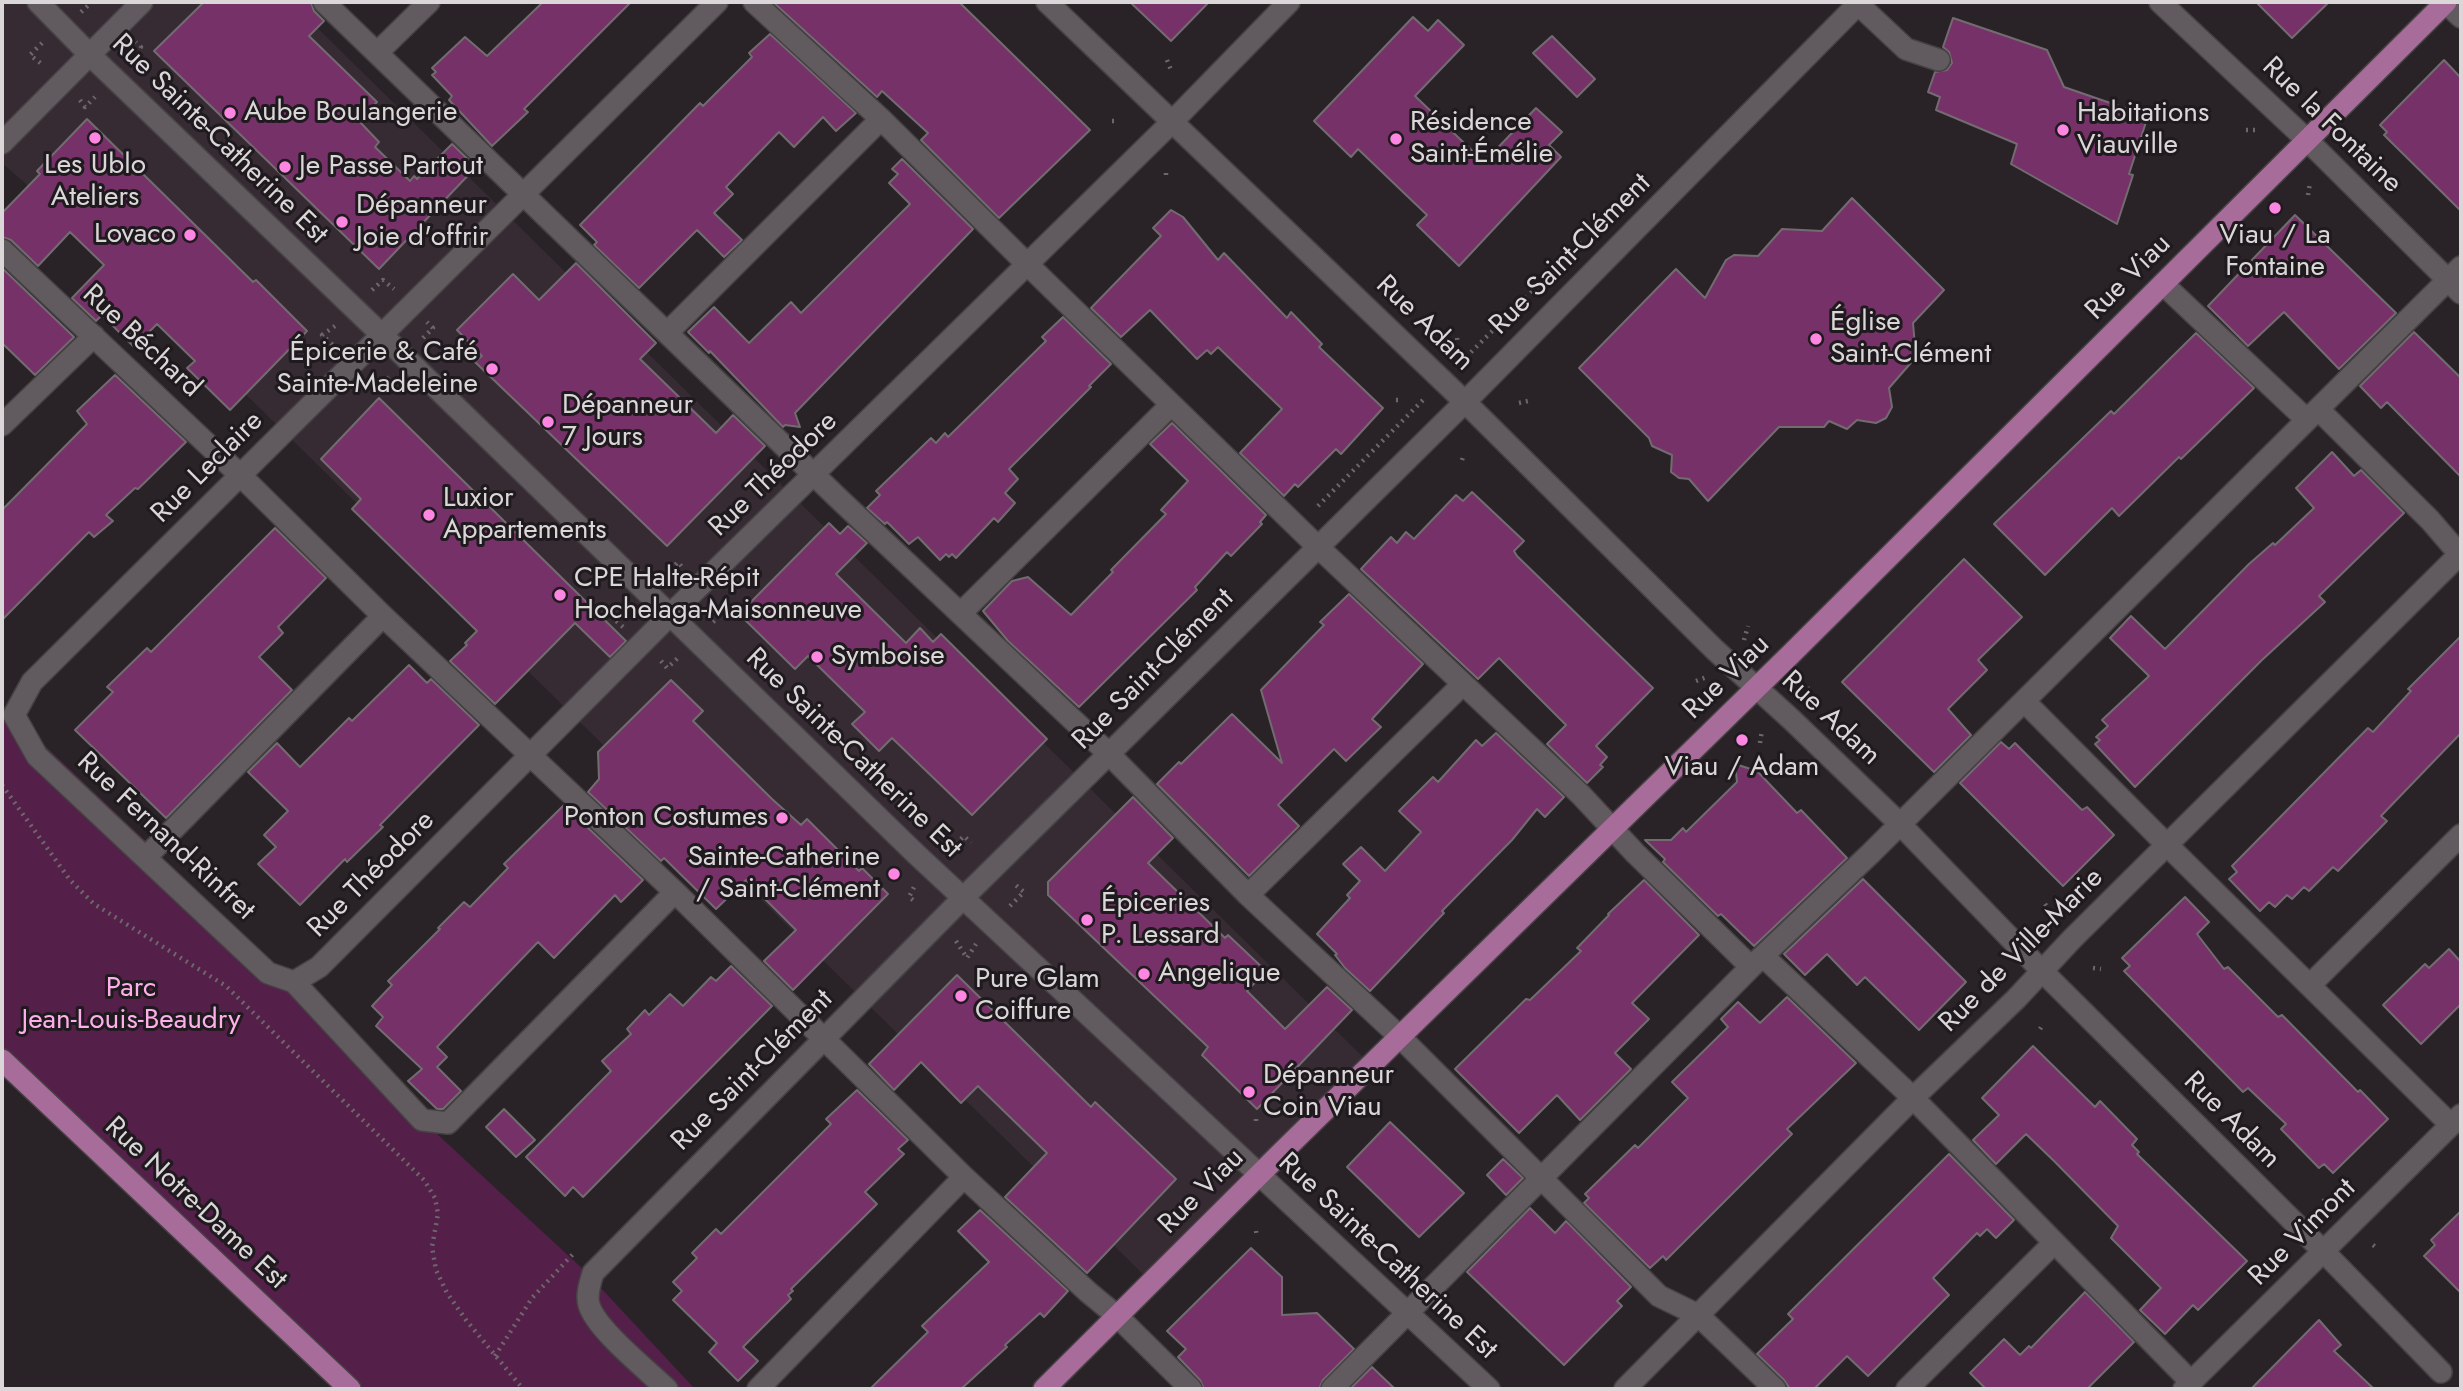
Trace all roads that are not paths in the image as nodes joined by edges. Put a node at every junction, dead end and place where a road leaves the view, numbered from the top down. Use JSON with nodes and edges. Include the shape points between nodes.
{"nodes":[{"id":1,"x":37,"y":2,"type":"edge"},
{"id":2,"x":142,"y":2,"type":"edge"},
{"id":3,"x":324,"y":2,"type":"edge"},
{"id":4,"x":429,"y":2,"type":"edge"},
{"id":5,"x":717,"y":2,"type":"edge"},
{"id":6,"x":754,"y":2,"type":"edge"},
{"id":7,"x":1047,"y":2,"type":"edge"},
{"id":8,"x":1289,"y":2,"type":"edge"},
{"id":9,"x":2160,"y":2,"type":"edge"},
{"id":10,"x":2445,"y":2,"type":"edge"},
{"id":11,"x":1859,"y":3,"type":"edge"},
{"id":12,"x":2461,"y":17,"type":"edge"},
{"id":13,"x":377,"y":52,"type":"junction"},
{"id":14,"x":90,"y":55,"type":"junction"},
{"id":15,"x":1939,"y":60,"type":"dead end"},
{"id":16,"x":881,"y":119,"type":"junction"},
{"id":17,"x":1172,"y":122,"type":"junction"},
{"id":18,"x":2307,"y":140,"type":"junction"},
{"id":19,"x":2,"y":143,"type":"edge"},
{"id":20,"x":524,"y":194,"type":"junction"},
{"id":21,"x":2,"y":250,"type":"edge"},
{"id":22,"x":1027,"y":264,"type":"junction"},
{"id":23,"x":2457,"y":280,"type":"edge"},
{"id":24,"x":2163,"y":284,"type":"junction"},
{"id":25,"x":667,"y":333,"type":"junction"},
{"id":26,"x":381,"y":334,"type":"junction"},
{"id":27,"x":94,"y":336,"type":"junction"},
{"id":28,"x":1465,"y":402,"type":"junction"},
{"id":29,"x":1171,"y":405,"type":"junction"},
{"id":30,"x":2313,"y":415,"type":"junction"},
{"id":31,"x":2,"y":425,"type":"edge"},
{"id":32,"x":815,"y":474,"type":"junction"},
{"id":33,"x":240,"y":475,"type":"junction"},
{"id":34,"x":1317,"y":547,"type":"junction"},
{"id":35,"x":2461,"y":554,"type":"edge"},
{"id":36,"x":961,"y":613,"type":"junction"},
{"id":37,"x":383,"y":616,"type":"junction"},
{"id":38,"x":669,"y":616,"type":"junction"},
{"id":39,"x":1464,"y":684,"type":"junction"},
{"id":40,"x":1756,"y":689,"type":"junction"},
{"id":41,"x":2024,"y":701,"type":"junction"},
{"id":42,"x":14,"y":715,"type":"joint"},
{"id":43,"x":531,"y":754,"type":"junction"},
{"id":44,"x":1109,"y":754,"type":"junction"},
{"id":45,"x":1900,"y":824,"type":"junction"},
{"id":46,"x":1612,"y":829,"type":"junction"},
{"id":47,"x":2461,"y":835,"type":"edge"},
{"id":48,"x":2167,"y":845,"type":"junction"},
{"id":49,"x":146,"y":857,"type":"junction"},
{"id":50,"x":676,"y":892,"type":"junction"},
{"id":51,"x":1248,"y":895,"type":"junction"},
{"id":52,"x":963,"y":898,"type":"junction"},
{"id":53,"x":1757,"y":961,"type":"junction"},
{"id":54,"x":2041,"y":970,"type":"junction"},
{"id":55,"x":294,"y":982,"type":"junction"},
{"id":56,"x":2310,"y":985,"type":"junction"},
{"id":57,"x":1400,"y":1037,"type":"junction"},
{"id":58,"x":824,"y":1040,"type":"junction"},
{"id":59,"x":2,"y":1060,"type":"edge"},
{"id":60,"x":1913,"y":1098,"type":"junction"},
{"id":61,"x":2456,"y":1120,"type":"edge"},
{"id":62,"x":1258,"y":1175,"type":"junction"},
{"id":63,"x":964,"y":1177,"type":"junction"},
{"id":64,"x":1543,"y":1178,"type":"junction"},
{"id":65,"x":2054,"y":1243,"type":"junction"},
{"id":66,"x":2324,"y":1252,"type":"junction"},
{"id":67,"x":1407,"y":1314,"type":"junction"},
{"id":68,"x":1698,"y":1315,"type":"junction"},
{"id":69,"x":1117,"y":1316,"type":"junction"},
{"id":70,"x":2441,"y":1373,"type":"dead end"},
{"id":71,"x":2187,"y":1386,"type":"edge"},
{"id":72,"x":350,"y":1389,"type":"edge"},
{"id":73,"x":667,"y":1389,"type":"edge"},
{"id":74,"x":758,"y":1389,"type":"edge"},
{"id":75,"x":1044,"y":1389,"type":"edge"},
{"id":76,"x":1191,"y":1389,"type":"edge"},
{"id":77,"x":1332,"y":1389,"type":"edge"},
{"id":78,"x":1489,"y":1389,"type":"edge"},
{"id":79,"x":1625,"y":1389,"type":"edge"},
{"id":80,"x":1775,"y":1389,"type":"edge"},
{"id":81,"x":1907,"y":1389,"type":"edge"}],
"edges":[{"from":1,"to":14,"type":"street","name":"Rue Sainte-Catherine Est"},
{"from":2,"to":14,"type":"street"},
{"from":3,"to":13,"type":"street"},
{"from":4,"to":13,"type":"street"},
{"from":5,"to":20,"type":"street","name":"Rue Leclaire"},
{"from":6,"to":16,"type":"street"},
{"from":7,"to":17,"type":"street","name":"Rue Adam"},
{"from":8,"to":17,"type":"street","name":"Rue Théodore"},
{"from":9,"to":18,"type":"street","name":"Rue la Fontaine"},
{"from":10,"to":12,"type":"street"},
{"from":10,"to":18,"type":"main road","name":"Rue Viau"},
{"from":11,"to":15,"type":"street","via":[[1906,49]]},
{"from":11,"to":28,"type":"street","name":"Rue Saint-Clément"},
{"from":13,"to":20,"type":"street"},
{"from":14,"to":19,"type":"street"},
{"from":14,"to":26,"type":"street","name":"Rue Sainte-Catherine Est"},
{"from":16,"to":22,"type":"street"},
{"from":16,"to":25,"type":"street"},
{"from":17,"to":22,"type":"street","name":"Rue Théodore"},
{"from":17,"to":28,"type":"street","name":"Rue Adam"},
{"from":18,"to":23,"type":"street","name":"Rue la Fontaine"},
{"from":18,"to":24,"type":"main road","name":"Rue Viau"},
{"from":20,"to":25,"type":"street"},
{"from":20,"to":26,"type":"street","name":"Rue Leclaire"},
{"from":21,"to":27,"type":"street","name":"Rue Béchard"},
{"from":22,"to":29,"type":"street"},
{"from":22,"to":32,"type":"street","name":"Rue Théodore"},
{"from":23,"to":30,"type":"street"},
{"from":24,"to":30,"type":"street"},
{"from":24,"to":40,"type":"main road","name":"Rue Viau"},
{"from":25,"to":32,"type":"street"},
{"from":26,"to":33,"type":"street","name":"Rue Leclaire"},
{"from":26,"to":38,"type":"street","name":"Rue Sainte-Catherine Est"},
{"from":27,"to":31,"type":"street"},
{"from":27,"to":33,"type":"street","name":"Rue Béchard"},
{"from":28,"to":34,"type":"street","name":"Rue Saint-Clément"},
{"from":28,"to":40,"type":"street","name":"Rue Adam"},
{"from":29,"to":34,"type":"street"},
{"from":29,"to":36,"type":"street"},
{"from":30,"to":35,"type":"street","via":[[2430,520]]},
{"from":30,"to":41,"type":"street"},
{"from":32,"to":36,"type":"street"},
{"from":32,"to":38,"type":"street","name":"Rue Théodore"},
{"from":33,"to":37,"type":"street","name":"Rue Béchard"},
{"from":33,"to":42,"type":"street","name":"Rue Leclaire","via":[[32,682]]},
{"from":34,"to":39,"type":"street"},
{"from":34,"to":44,"type":"street","name":"Rue Saint-Clément"},
{"from":35,"to":48,"type":"street","name":"Rue de Ville-Marie"},
{"from":36,"to":44,"type":"street"},
{"from":37,"to":43,"type":"street","name":"Rue Béchard"},
{"from":37,"to":49,"type":"street"},
{"from":38,"to":43,"type":"street","name":"Rue Théodore"},
{"from":38,"to":52,"type":"street","name":"Rue Sainte-Catherine Est"},
{"from":39,"to":46,"type":"street"},
{"from":39,"to":51,"type":"street"},
{"from":40,"to":45,"type":"street","name":"Rue Adam"},
{"from":40,"to":46,"type":"main road","name":"Rue Viau"},
{"from":41,"to":45,"type":"street"},
{"from":41,"to":48,"type":"street"},
{"from":42,"to":49,"type":"street","name":"Rue Fernand-Rinfret","via":[[37,756]]},
{"from":43,"to":50,"type":"street","name":"Rue Béchard"},
{"from":43,"to":55,"type":"street","name":"Rue Théodore","via":[[319,967]]},
{"from":44,"to":51,"type":"street"},
{"from":44,"to":52,"type":"street","name":"Rue Saint-Clément"},
{"from":45,"to":53,"type":"street"},
{"from":45,"to":54,"type":"street","name":"Rue Adam"},
{"from":46,"to":53,"type":"street"},
{"from":46,"to":57,"type":"main road","name":"Rue Viau"},
{"from":47,"to":56,"type":"street"},
{"from":48,"to":54,"type":"street","name":"Rue de Ville-Marie"},
{"from":48,"to":56,"type":"street"},
{"from":49,"to":55,"type":"street","name":"Rue Fernand-Rinfret","via":[[268,974]]},
{"from":50,"to":55,"type":"street","via":[[448,1123],[422,1120]]},
{"from":50,"to":58,"type":"street","name":"Rue Béchard"},
{"from":51,"to":57,"type":"street"},
{"from":52,"to":58,"type":"street","name":"Rue Saint-Clément"},
{"from":52,"to":62,"type":"street","name":"Rue Sainte-Catherine Est"},
{"from":53,"to":60,"type":"street"},
{"from":53,"to":64,"type":"street"},
{"from":54,"to":60,"type":"street","name":"Rue de Ville-Marie","via":[[2017,999]]},
{"from":54,"to":66,"type":"street","name":"Rue Adam"},
{"from":56,"to":61,"type":"street"},
{"from":57,"to":62,"type":"main road","name":"Rue Viau"},
{"from":57,"to":64,"type":"street"},
{"from":58,"to":63,"type":"street","name":"Rue Béchard"},
{"from":58,"to":73,"type":"street","name":"Rue Saint-Clément","via":[[593,1273],[588,1304],[597,1321]]},
{"from":59,"to":72,"type":"main road","name":"Rue Notre-Dame Est"},
{"from":60,"to":65,"type":"street"},
{"from":60,"to":68,"type":"street","name":"Rue de Ville-Marie"},
{"from":61,"to":66,"type":"street","name":"Rue Vimont"},
{"from":62,"to":67,"type":"street","name":"Rue Sainte-Catherine Est"},
{"from":62,"to":69,"type":"main road","name":"Rue Viau"},
{"from":63,"to":69,"type":"street","name":"Rue Béchard"},
{"from":63,"to":74,"type":"street"},
{"from":64,"to":67,"type":"street"},
{"from":64,"to":68,"type":"street","via":[[1659,1296]]},
{"from":65,"to":71,"type":"street"},
{"from":65,"to":81,"type":"street"},
{"from":66,"to":70,"type":"street","name":"Rue Adam"},
{"from":66,"to":71,"type":"street","name":"Rue Vimont"},
{"from":67,"to":77,"type":"street"},
{"from":67,"to":78,"type":"street","name":"Rue Sainte-Catherine Est"},
{"from":68,"to":79,"type":"street","name":"Rue de Ville-Marie"},
{"from":68,"to":80,"type":"street"},
{"from":69,"to":75,"type":"main road","name":"Rue Viau"},
{"from":69,"to":76,"type":"street","name":"Rue Béchard"}]}
